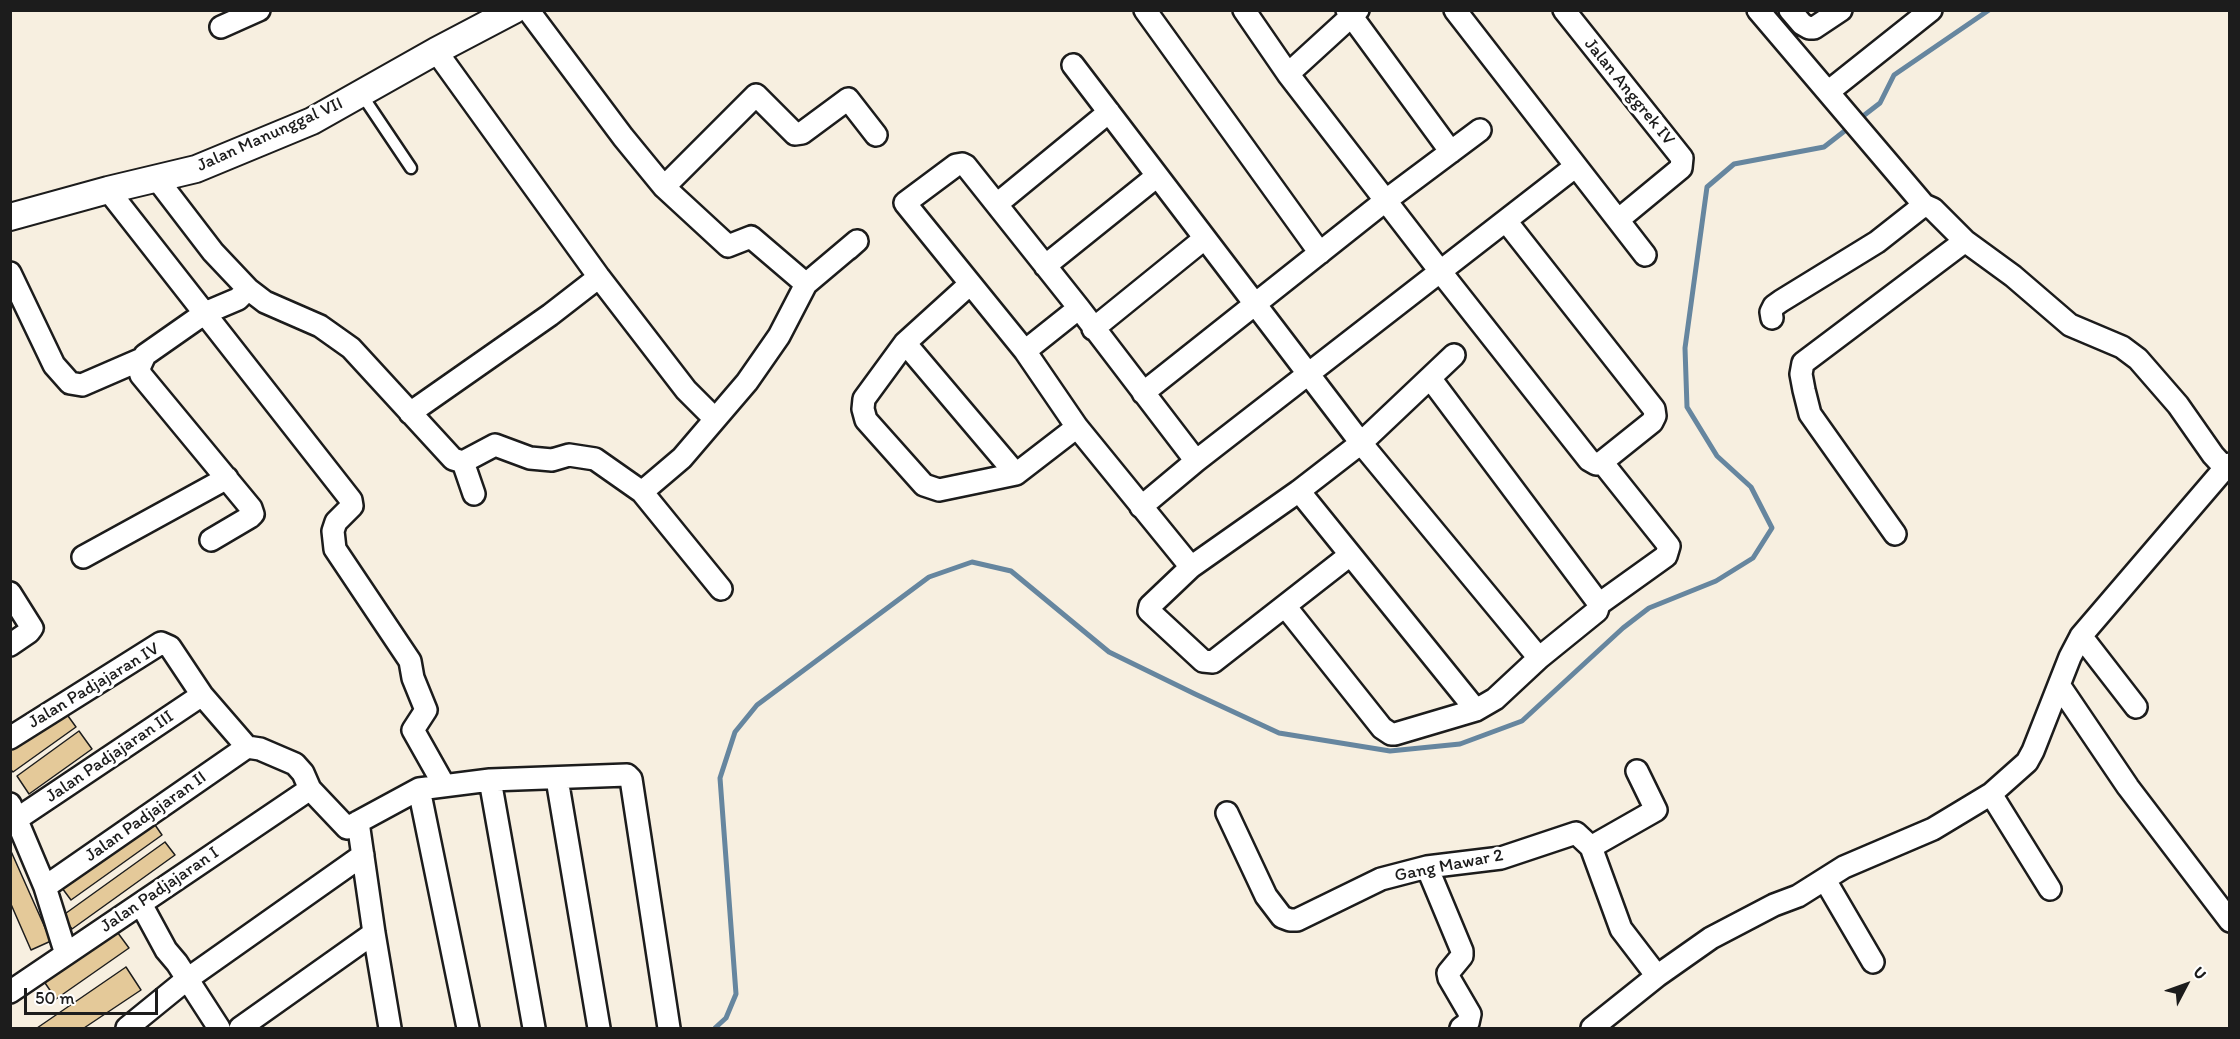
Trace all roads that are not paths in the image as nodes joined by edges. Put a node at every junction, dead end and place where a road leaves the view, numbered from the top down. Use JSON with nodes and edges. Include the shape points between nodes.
{"nodes":[{"id":1,"x":259,"y":10,"type":"edge"},
{"id":2,"x":1145,"y":10,"type":"edge"},
{"id":3,"x":1244,"y":10,"type":"edge"},
{"id":4,"x":1455,"y":10,"type":"edge"},
{"id":5,"x":1564,"y":10,"type":"edge"},
{"id":6,"x":1758,"y":10,"type":"edge"},
{"id":7,"x":1790,"y":10,"type":"edge"},
{"id":8,"x":1841,"y":10,"type":"edge"},
{"id":9,"x":1931,"y":10,"type":"edge"},
{"id":10,"x":512,"y":11,"type":"edge"},
{"id":11,"x":1352,"y":12,"type":"edge"},
{"id":12,"x":221,"y":27,"type":"dead end"},
{"id":13,"x":435,"y":51,"type":"junction"},
{"id":14,"x":1073,"y":65,"type":"dead end"},
{"id":15,"x":1288,"y":74,"type":"junction"},
{"id":16,"x":1828,"y":92,"type":"junction"},
{"id":17,"x":362,"y":94,"type":"junction"},
{"id":18,"x":1109,"y":112,"type":"junction"},
{"id":19,"x":1480,"y":130,"type":"dead end"},
{"id":20,"x":876,"y":135,"type":"dead end"},
{"id":21,"x":1451,"y":152,"type":"junction"},
{"id":22,"x":1576,"y":166,"type":"junction"},
{"id":23,"x":411,"y":168,"type":"dead end"},
{"id":24,"x":1157,"y":176,"type":"junction"},
{"id":25,"x":157,"y":179,"type":"junction"},
{"id":26,"x":664,"y":187,"type":"junction"},
{"id":27,"x":108,"y":190,"type":"junction"},
{"id":28,"x":1385,"y":201,"type":"junction"},
{"id":29,"x":997,"y":204,"type":"junction"},
{"id":30,"x":1924,"y":205,"type":"junction"},
{"id":31,"x":10,"y":217,"type":"edge"},
{"id":32,"x":1618,"y":220,"type":"junction"},
{"id":33,"x":1506,"y":221,"type":"junction"},
{"id":34,"x":1204,"y":239,"type":"junction"},
{"id":35,"x":1965,"y":241,"type":"junction"},
{"id":36,"x":848,"y":249,"type":"dead end"},
{"id":37,"x":1320,"y":253,"type":"junction"},
{"id":38,"x":1645,"y":255,"type":"dead end"},
{"id":39,"x":1045,"y":266,"type":"junction"},
{"id":40,"x":1440,"y":272,"type":"junction"},
{"id":41,"x":10,"y":273,"type":"edge"},
{"id":42,"x":599,"y":277,"type":"junction"},
{"id":43,"x":806,"y":284,"type":"junction"},
{"id":44,"x":970,"y":284,"type":"junction"},
{"id":45,"x":248,"y":289,"type":"junction"},
{"id":46,"x":1254,"y":304,"type":"junction"},
{"id":47,"x":1079,"y":308,"type":"junction"},
{"id":48,"x":205,"y":313,"type":"junction"},
{"id":49,"x":1772,"y":318,"type":"dead end"},
{"id":50,"x":1093,"y":328,"type":"junction"},
{"id":51,"x":905,"y":342,"type":"junction"},
{"id":52,"x":1025,"y":351,"type":"junction"},
{"id":53,"x":1454,"y":355,"type":"dead end"},
{"id":54,"x":142,"y":359,"type":"junction"},
{"id":55,"x":1309,"y":374,"type":"junction"},
{"id":56,"x":1430,"y":378,"type":"junction"},
{"id":57,"x":1143,"y":393,"type":"junction"},
{"id":58,"x":410,"y":413,"type":"junction"},
{"id":59,"x":715,"y":419,"type":"junction"},
{"id":60,"x":1077,"y":427,"type":"junction"},
{"id":61,"x":1361,"y":443,"type":"junction"},
{"id":62,"x":1196,"y":461,"type":"junction"},
{"id":63,"x":463,"y":462,"type":"junction"},
{"id":64,"x":1602,"y":462,"type":"junction"},
{"id":65,"x":2227,"y":466,"type":"edge"},
{"id":66,"x":1016,"y":474,"type":"junction"},
{"id":67,"x":227,"y":478,"type":"junction"},
{"id":68,"x":1299,"y":491,"type":"junction"},
{"id":69,"x":642,"y":492,"type":"junction"},
{"id":70,"x":474,"y":494,"type":"dead end"},
{"id":71,"x":1141,"y":507,"type":"junction"},
{"id":72,"x":1894,"y":534,"type":"dead end"},
{"id":73,"x":211,"y":540,"type":"dead end"},
{"id":74,"x":1350,"y":555,"type":"junction"},
{"id":75,"x":82,"y":557,"type":"dead end"},
{"id":76,"x":1191,"y":567,"type":"junction"},
{"id":77,"x":721,"y":589,"type":"dead end"},
{"id":78,"x":10,"y":593,"type":"edge"},
{"id":79,"x":1599,"y":604,"type":"junction"},
{"id":80,"x":1285,"y":606,"type":"junction"},
{"id":81,"x":2082,"y":636,"type":"junction"},
{"id":82,"x":10,"y":645,"type":"edge"},
{"id":83,"x":1539,"y":658,"type":"junction"},
{"id":84,"x":2058,"y":685,"type":"junction"},
{"id":85,"x":202,"y":695,"type":"junction"},
{"id":86,"x":2136,"y":707,"type":"dead end"},
{"id":87,"x":1476,"y":710,"type":"junction"},
{"id":88,"x":10,"y":738,"type":"edge"},
{"id":89,"x":247,"y":747,"type":"junction"},
{"id":90,"x":1637,"y":771,"type":"dead end"},
{"id":91,"x":557,"y":779,"type":"junction"},
{"id":92,"x":490,"y":780,"type":"junction"},
{"id":93,"x":444,"y":785,"type":"junction"},
{"id":94,"x":310,"y":789,"type":"junction"},
{"id":95,"x":419,"y":789,"type":"junction"},
{"id":96,"x":1991,"y":794,"type":"junction"},
{"id":97,"x":14,"y":812,"type":"edge"},
{"id":98,"x":1227,"y":813,"type":"dead end"},
{"id":99,"x":353,"y":825,"type":"junction"},
{"id":100,"x":1591,"y":847,"type":"junction"},
{"id":101,"x":363,"y":855,"type":"junction"},
{"id":102,"x":1427,"y":867,"type":"junction"},
{"id":103,"x":1825,"y":880,"type":"junction"},
{"id":104,"x":45,"y":887,"type":"junction"},
{"id":105,"x":2050,"y":889,"type":"dead end"},
{"id":106,"x":141,"y":904,"type":"junction"},
{"id":107,"x":2229,"y":921,"type":"edge"},
{"id":108,"x":374,"y":933,"type":"junction"},
{"id":109,"x":66,"y":954,"type":"junction"},
{"id":110,"x":1873,"y":962,"type":"dead end"},
{"id":111,"x":1657,"y":976,"type":"junction"},
{"id":112,"x":186,"y":980,"type":"junction"},
{"id":113,"x":10,"y":992,"type":"edge"},
{"id":114,"x":138,"y":1025,"type":"edge"},
{"id":115,"x":385,"y":1026,"type":"edge"},
{"id":116,"x":219,"y":1029,"type":"edge"},
{"id":117,"x":240,"y":1029,"type":"edge"},
{"id":118,"x":468,"y":1029,"type":"edge"},
{"id":119,"x":534,"y":1029,"type":"edge"},
{"id":120,"x":598,"y":1029,"type":"edge"},
{"id":121,"x":669,"y":1029,"type":"edge"},
{"id":122,"x":1461,"y":1029,"type":"edge"},
{"id":123,"x":1592,"y":1029,"type":"edge"}],
"edges":[{"from":1,"to":12,"type":"street"},
{"from":2,"to":37,"type":"street"},
{"from":3,"to":15,"type":"street"},
{"from":4,"to":22,"type":"street"},
{"from":5,"to":32,"type":"street","name":"Jalan Anggrek IV","via":[[1682,158],[1681,168]]},
{"from":6,"to":16,"type":"street"},
{"from":7,"to":8,"type":"street","via":[[1809,28]]},
{"from":9,"to":16,"type":"street"},
{"from":10,"to":13,"type":"street","name":"Jalan Manunggal VII"},
{"from":10,"to":26,"type":"street"},
{"from":11,"to":15,"type":"street"},
{"from":11,"to":21,"type":"street"},
{"from":13,"to":17,"type":"street","name":"Jalan Manunggal VII"},
{"from":13,"to":42,"type":"street"},
{"from":14,"to":18,"type":"street"},
{"from":15,"to":28,"type":"street"},
{"from":16,"to":30,"type":"street"},
{"from":17,"to":23,"type":"lane"},
{"from":17,"to":25,"type":"street","name":"Jalan Manunggal VII","via":[[312,121],[196,169]]},
{"from":18,"to":24,"type":"street"},
{"from":18,"to":29,"type":"street"},
{"from":19,"to":21,"type":"street"},
{"from":20,"to":26,"type":"street","via":[[846,99],[795,135],[756,95]]},
{"from":21,"to":28,"type":"street"},
{"from":22,"to":32,"type":"street"},
{"from":22,"to":33,"type":"street"},
{"from":24,"to":34,"type":"street"},
{"from":24,"to":39,"type":"street"},
{"from":25,"to":27,"type":"street","name":"Jalan Manunggal VII"},
{"from":25,"to":45,"type":"street","via":[[213,252]]},
{"from":26,"to":43,"type":"street","via":[[728,246],[751,237]]},
{"from":27,"to":31,"type":"street","name":"Jalan Manunggal VII"},
{"from":27,"to":48,"type":"street"},
{"from":28,"to":37,"type":"street"},
{"from":28,"to":40,"type":"street"},
{"from":29,"to":39,"type":"street"},
{"from":29,"to":44,"type":"street","via":[[962,164],[953,166],[905,203]]},
{"from":30,"to":35,"type":"street"},
{"from":30,"to":49,"type":"street","via":[[1877,242],[1781,300],[1771,312]]},
{"from":32,"to":38,"type":"street"},
{"from":33,"to":40,"type":"street"},
{"from":33,"to":64,"type":"street","via":[[1654,409],[1652,422]]},
{"from":34,"to":46,"type":"street"},
{"from":34,"to":50,"type":"street"},
{"from":35,"to":65,"type":"street","via":[[2070,326],[2122,347],[2138,359],[2178,405],[2213,455]]},
{"from":35,"to":72,"type":"street","via":[[1803,363],[1801,374],[1810,414]]},
{"from":36,"to":43,"type":"street","via":[[857,241]]},
{"from":37,"to":46,"type":"street"},
{"from":39,"to":47,"type":"street"},
{"from":40,"to":55,"type":"street"},
{"from":40,"to":64,"type":"street","via":[[1589,460]]},
{"from":41,"to":54,"type":"street","via":[[54,365],[70,383],[82,385]]},
{"from":42,"to":58,"type":"street"},
{"from":42,"to":59,"type":"street","via":[[686,390]]},
{"from":43,"to":59,"type":"street","via":[[779,336]]},
{"from":44,"to":51,"type":"street"},
{"from":44,"to":52,"type":"street"},
{"from":45,"to":48,"type":"street","via":[[238,299]]},
{"from":45,"to":58,"type":"street","via":[[265,302],[313,322],[345,343]]},
{"from":46,"to":55,"type":"street"},
{"from":46,"to":57,"type":"street"},
{"from":47,"to":50,"type":"street"},
{"from":47,"to":52,"type":"street"},
{"from":48,"to":54,"type":"street"},
{"from":48,"to":93,"type":"street","via":[[351,500],[352,506],[336,522],[333,531],[335,549],[411,661],[413,678],[426,710],[414,730]]},
{"from":50,"to":57,"type":"street"},
{"from":51,"to":66,"type":"street"},
{"from":51,"to":66,"type":"street","via":[[864,399],[866,420],[928,488],[939,490]]},
{"from":52,"to":60,"type":"street"},
{"from":53,"to":56,"type":"street"},
{"from":54,"to":67,"type":"street","via":[[141,375]]},
{"from":55,"to":61,"type":"street"},
{"from":55,"to":62,"type":"street"},
{"from":56,"to":61,"type":"street"},
{"from":56,"to":79,"type":"street"},
{"from":57,"to":62,"type":"street"},
{"from":58,"to":63,"type":"street","via":[[453,459]]},
{"from":59,"to":69,"type":"street","via":[[682,458]]},
{"from":60,"to":66,"type":"street"},
{"from":60,"to":71,"type":"street"},
{"from":61,"to":68,"type":"street"},
{"from":61,"to":83,"type":"street"},
{"from":62,"to":71,"type":"street"},
{"from":63,"to":69,"type":"street","via":[[495,446],[530,458],[552,460],[569,455],[595,459]]},
{"from":63,"to":70,"type":"street"},
{"from":64,"to":79,"type":"street","via":[[1669,546],[1666,556]]},
{"from":65,"to":81,"type":"street"},
{"from":67,"to":73,"type":"street","via":[[253,514]]},
{"from":67,"to":75,"type":"street"},
{"from":68,"to":74,"type":"street"},
{"from":68,"to":76,"type":"street"},
{"from":69,"to":77,"type":"street"},
{"from":71,"to":76,"type":"street"},
{"from":74,"to":80,"type":"street"},
{"from":74,"to":87,"type":"street"},
{"from":76,"to":80,"type":"street","via":[[1148,610],[1206,662],[1217,660]]},
{"from":78,"to":82,"type":"street","via":[[32,628]]},
{"from":79,"to":83,"type":"street","via":[[1594,614]]},
{"from":80,"to":87,"type":"street","via":[[1386,732],[1400,734]]},
{"from":81,"to":84,"type":"street"},
{"from":81,"to":86,"type":"street"},
{"from":83,"to":87,"type":"street","via":[[1500,696]]},
{"from":84,"to":96,"type":"street","via":[[2027,762]]},
{"from":84,"to":107,"type":"street","via":[[2128,787]]},
{"from":85,"to":88,"type":"street","name":"Jalan Padjajaran IV","via":[[170,647],[159,643]]},
{"from":85,"to":89,"type":"street","name":"Jalan Padjajaran IV"},
{"from":85,"to":97,"type":"street","name":"Jalan Padjajaran III"},
{"from":89,"to":94,"type":"street","via":[[295,764]]},
{"from":89,"to":104,"type":"street","name":"Jalan Padjajaran II"},
{"from":90,"to":100,"type":"street","via":[[1656,810]]},
{"from":91,"to":92,"type":"street"},
{"from":91,"to":120,"type":"street"},
{"from":91,"to":121,"type":"street","via":[[624,774],[631,779]]},
{"from":92,"to":93,"type":"street"},
{"from":92,"to":119,"type":"street"},
{"from":93,"to":95,"type":"street"},
{"from":94,"to":99,"type":"street"},
{"from":94,"to":106,"type":"street","name":"Jalan Padjajaran I"},
{"from":95,"to":99,"type":"street"},
{"from":95,"to":118,"type":"street"},
{"from":96,"to":103,"type":"street","via":[[1933,829],[1844,867]]},
{"from":96,"to":105,"type":"street"},
{"from":97,"to":104,"type":"street"},
{"from":98,"to":102,"type":"street","name":"Gang Mawar 2","via":[[1266,896],[1282,917],[1290,920],[1381,879]]},
{"from":99,"to":101,"type":"street"},
{"from":100,"to":102,"type":"street","name":"Gang Mawar 2","via":[[1576,833],[1501,858]]},
{"from":100,"to":111,"type":"street","via":[[1621,928]]},
{"from":101,"to":108,"type":"street"},
{"from":101,"to":112,"type":"street"},
{"from":102,"to":122,"type":"street","via":[[1462,951],[1448,973],[1470,1014]]},
{"from":103,"to":110,"type":"street"},
{"from":103,"to":111,"type":"street","via":[[1711,938]]},
{"from":104,"to":109,"type":"street"},
{"from":106,"to":109,"type":"street","name":"Jalan Padjajaran I"},
{"from":106,"to":112,"type":"street"},
{"from":108,"to":115,"type":"street"},
{"from":108,"to":117,"type":"street"},
{"from":109,"to":113,"type":"street","name":"Jalan Padjajaran I"},
{"from":111,"to":123,"type":"street"},
{"from":112,"to":114,"type":"street"},
{"from":112,"to":116,"type":"street"}]}
